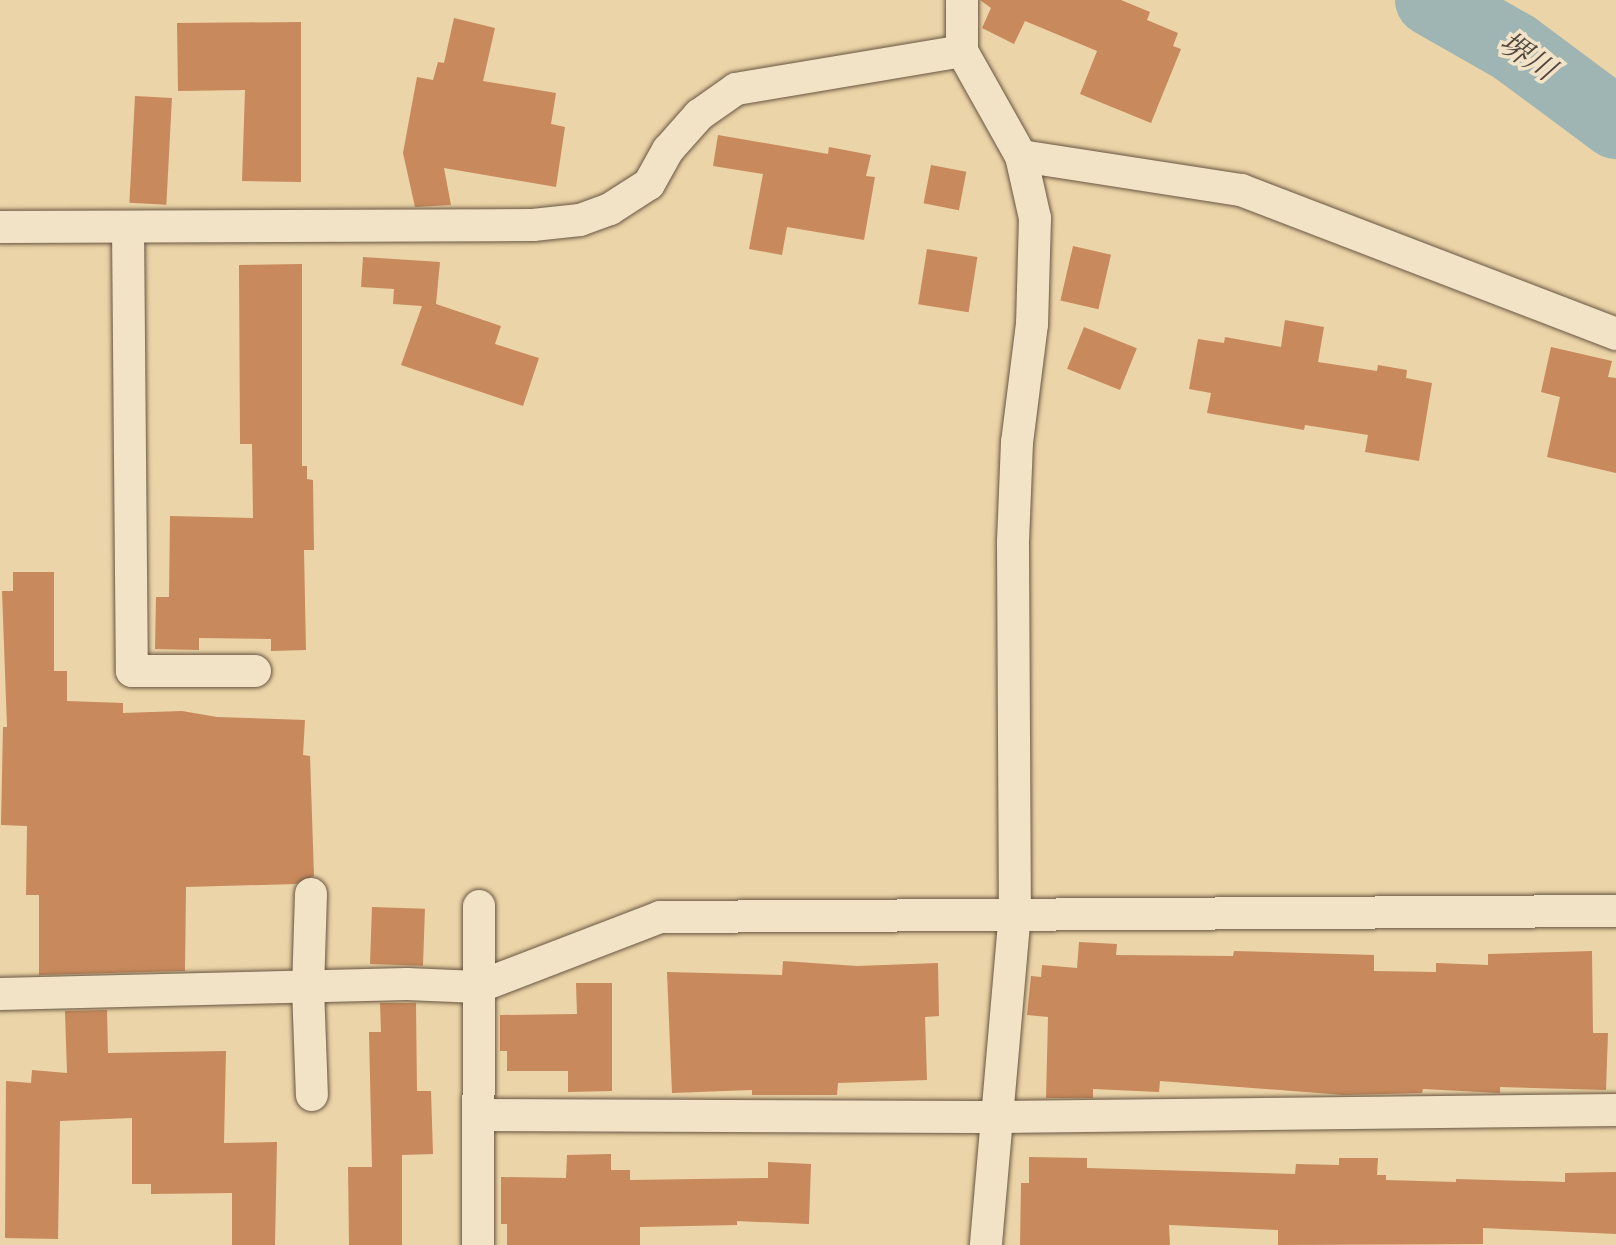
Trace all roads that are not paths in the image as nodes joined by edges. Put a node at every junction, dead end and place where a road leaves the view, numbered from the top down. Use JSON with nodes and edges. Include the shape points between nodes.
{"nodes":[{"id":1,"x":962,"y":0,"type":"edge"},
{"id":2,"x":962,"y":51,"type":"junction"},
{"id":3,"x":1021,"y":156,"type":"junction"},
{"id":4,"x":128,"y":227,"type":"junction"},
{"id":5,"x":0,"y":228,"type":"edge"},
{"id":6,"x":1616,"y":334,"type":"edge"},
{"id":7,"x":255,"y":671,"type":"dead end"},
{"id":8,"x":311,"y":894,"type":"dead end"},
{"id":9,"x":479,"y":906,"type":"dead end"},
{"id":10,"x":1616,"y":911,"type":"edge"},
{"id":11,"x":1015,"y":912,"type":"junction"},
{"id":12,"x":478,"y":987,"type":"junction"},
{"id":13,"x":308,"y":988,"type":"junction"},
{"id":14,"x":0,"y":994,"type":"edge"},
{"id":15,"x":312,"y":1095,"type":"dead end"},
{"id":16,"x":1616,"y":1110,"type":"edge"},
{"id":17,"x":480,"y":1115,"type":"junction"},
{"id":18,"x":997,"y":1117,"type":"junction"},
{"id":19,"x":478,"y":1245,"type":"edge"},
{"id":20,"x":986,"y":1245,"type":"edge"}],
"edges":[{"from":1,"to":2,"type":"street"},
{"from":2,"to":3,"type":"street"},
{"from":2,"to":4,"type":"street","via":[[736,89],[699,115],[668,150],[649,184],[610,209],[580,220],[533,225]]},
{"from":3,"to":6,"type":"street","via":[[1241,190]]},
{"from":3,"to":11,"type":"street","via":[[1035,218],[1032,324],[1017,442],[1013,543]]},
{"from":4,"to":5,"type":"street"},
{"from":4,"to":7,"type":"street","via":[[132,671]]},
{"from":8,"to":13,"type":"street"},
{"from":9,"to":12,"type":"street"},
{"from":10,"to":11,"type":"street"},
{"from":11,"to":12,"type":"street","via":[[660,917]]},
{"from":11,"to":18,"type":"street"},
{"from":12,"to":13,"type":"street"},
{"from":12,"to":17,"type":"street"},
{"from":13,"to":14,"type":"street"},
{"from":13,"to":15,"type":"street"},
{"from":16,"to":18,"type":"street"},
{"from":17,"to":18,"type":"street"},
{"from":17,"to":19,"type":"street"},
{"from":18,"to":20,"type":"street"}]}
